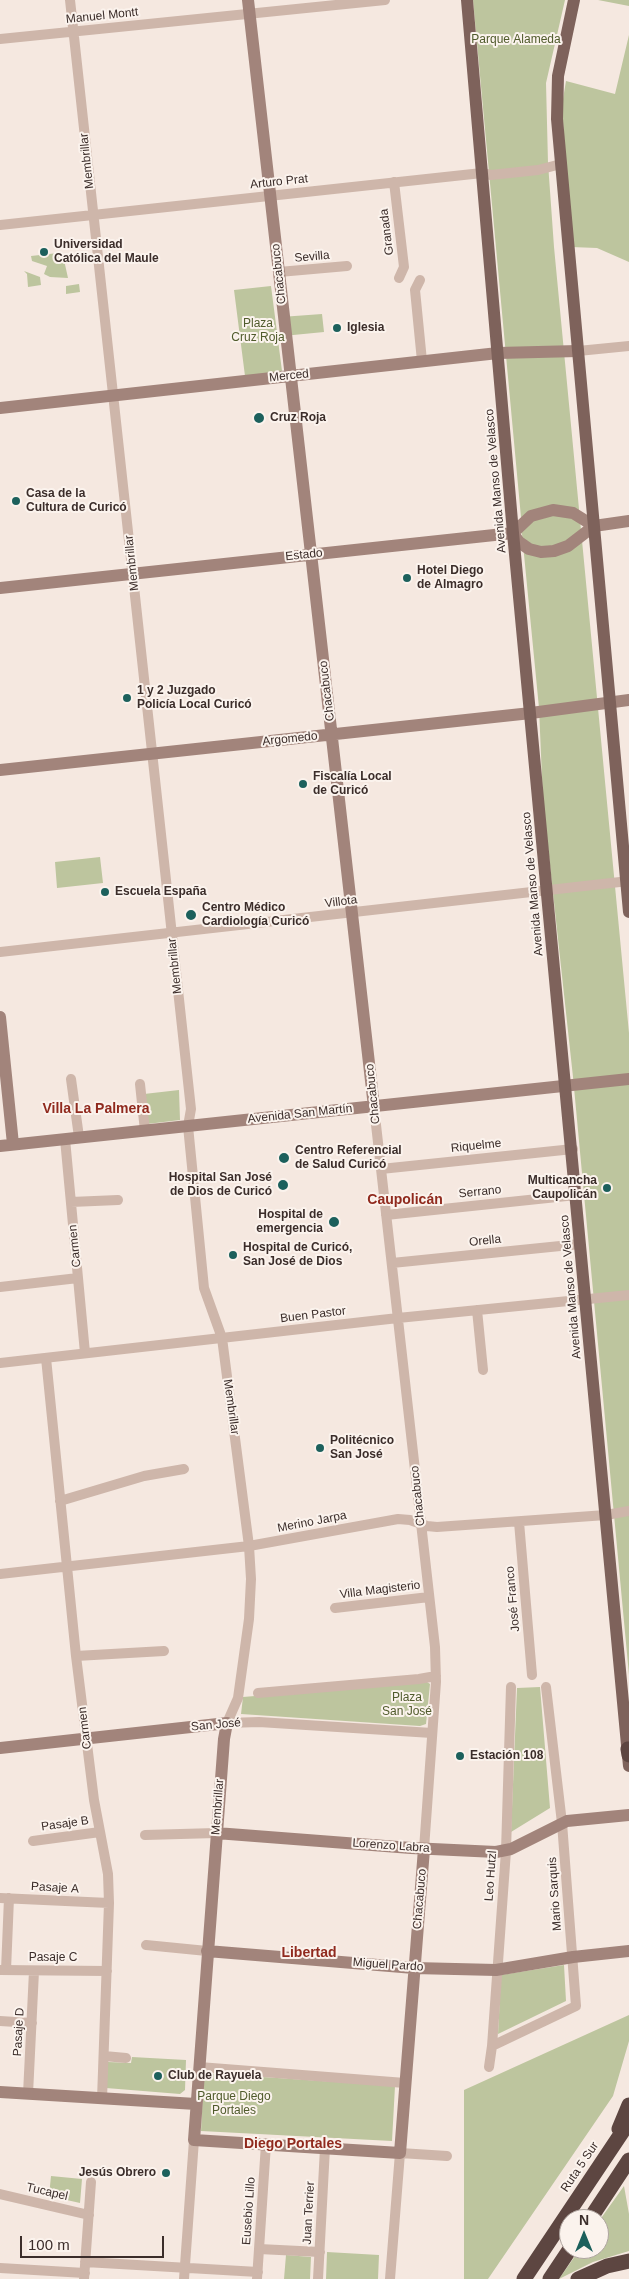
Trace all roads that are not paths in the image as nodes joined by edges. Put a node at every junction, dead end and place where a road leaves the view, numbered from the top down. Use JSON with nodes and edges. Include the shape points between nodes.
{"nodes":[{"id":1,"x":70,"y":0,"type":"edge"},
{"id":2,"x":248,"y":0,"type":"edge"},
{"id":3,"x":385,"y":0,"type":"edge"},
{"id":4,"x":467,"y":0,"type":"edge"},
{"id":5,"x":574,"y":0,"type":"edge"},
{"id":6,"x":249,"y":14,"type":"junction"},
{"id":7,"x":73,"y":32,"type":"junction"},
{"id":8,"x":0,"y":39,"type":"edge"},
{"id":9,"x":561,"y":164,"type":"junction"},
{"id":10,"x":482,"y":173,"type":"junction"},
{"id":11,"x":394,"y":182,"type":"junction"},
{"id":12,"x":270,"y":196,"type":"junction"},
{"id":13,"x":94,"y":215,"type":"junction"},
{"id":14,"x":0,"y":225,"type":"edge"},
{"id":15,"x":347,"y":266,"type":"dead end"},
{"id":16,"x":279,"y":272,"type":"junction"},
{"id":17,"x":399,"y":278,"type":"dead end"},
{"id":18,"x":420,"y":280,"type":"dead end"},
{"id":19,"x":629,"y":346,"type":"edge"},
{"id":20,"x":578,"y":351,"type":"junction"},
{"id":21,"x":498,"y":352,"type":"junction"},
{"id":22,"x":422,"y":361,"type":"junction"},
{"id":23,"x":291,"y":376,"type":"junction"},
{"id":24,"x":114,"y":395,"type":"junction"},
{"id":25,"x":0,"y":408,"type":"edge"},
{"id":26,"x":629,"y":521,"type":"edge"},
{"id":27,"x":594,"y":526,"type":"junction"},
{"id":28,"x":513,"y":533,"type":"junction"},
{"id":29,"x":312,"y":554,"type":"junction"},
{"id":30,"x":133,"y":573,"type":"junction"},
{"id":31,"x":0,"y":588,"type":"edge"},
{"id":32,"x":629,"y":700,"type":"edge"},
{"id":33,"x":610,"y":702,"type":"junction"},
{"id":34,"x":531,"y":713,"type":"junction"},
{"id":35,"x":332,"y":734,"type":"junction"},
{"id":36,"x":152,"y":753,"type":"junction"},
{"id":37,"x":0,"y":770,"type":"edge"},
{"id":38,"x":628,"y":881,"type":"edge"},
{"id":39,"x":547,"y":891,"type":"junction"},
{"id":40,"x":629,"y":912,"type":"edge"},
{"id":41,"x":352,"y":913,"type":"junction"},
{"id":42,"x":172,"y":934,"type":"junction"},
{"id":43,"x":0,"y":952,"type":"edge"},
{"id":44,"x":0,"y":1017,"type":"edge"},
{"id":45,"x":71,"y":1079,"type":"dead end"},
{"id":46,"x":629,"y":1079,"type":"edge"},
{"id":47,"x":140,"y":1084,"type":"dead end"},
{"id":48,"x":566,"y":1085,"type":"junction"},
{"id":49,"x":374,"y":1107,"type":"junction"},
{"id":50,"x":188,"y":1126,"type":"junction"},
{"id":51,"x":145,"y":1131,"type":"junction"},
{"id":52,"x":79,"y":1137,"type":"junction"},
{"id":53,"x":65,"y":1139,"type":"junction"},
{"id":54,"x":13,"y":1144,"type":"junction"},
{"id":55,"x":0,"y":1146,"type":"edge"},
{"id":56,"x":573,"y":1148,"type":"junction"},
{"id":57,"x":381,"y":1169,"type":"junction"},
{"id":58,"x":576,"y":1195,"type":"junction"},
{"id":59,"x":118,"y":1200,"type":"dead end"},
{"id":60,"x":71,"y":1202,"type":"junction"},
{"id":61,"x":386,"y":1214,"type":"junction"},
{"id":62,"x":580,"y":1244,"type":"junction"},
{"id":63,"x":392,"y":1263,"type":"junction"},
{"id":64,"x":78,"y":1278,"type":"junction"},
{"id":65,"x":0,"y":1286,"type":"edge"},
{"id":66,"x":629,"y":1295,"type":"edge"},
{"id":67,"x":585,"y":1299,"type":"junction"},
{"id":68,"x":477,"y":1310,"type":"junction"},
{"id":69,"x":398,"y":1318,"type":"junction"},
{"id":70,"x":222,"y":1338,"type":"junction"},
{"id":71,"x":85,"y":1353,"type":"junction"},
{"id":72,"x":46,"y":1358,"type":"junction"},
{"id":73,"x":0,"y":1363,"type":"edge"},
{"id":74,"x":483,"y":1370,"type":"dead end"},
{"id":75,"x":184,"y":1470,"type":"dead end"},
{"id":76,"x":60,"y":1501,"type":"junction"},
{"id":77,"x":629,"y":1511,"type":"edge"},
{"id":78,"x":606,"y":1515,"type":"junction"},
{"id":79,"x":519,"y":1522,"type":"junction"},
{"id":80,"x":421,"y":1524,"type":"junction"},
{"id":81,"x":249,"y":1546,"type":"junction"},
{"id":82,"x":67,"y":1567,"type":"junction"},
{"id":83,"x":0,"y":1574,"type":"edge"},
{"id":84,"x":429,"y":1596,"type":"junction"},
{"id":85,"x":335,"y":1608,"type":"dead end"},
{"id":86,"x":164,"y":1650,"type":"dead end"},
{"id":87,"x":76,"y":1656,"type":"junction"},
{"id":88,"x":532,"y":1675,"type":"dead end"},
{"id":89,"x":436,"y":1676,"type":"junction"},
{"id":90,"x":511,"y":1687,"type":"dead end"},
{"id":91,"x":546,"y":1687,"type":"dead end"},
{"id":92,"x":258,"y":1693,"type":"dead end"},
{"id":93,"x":227,"y":1723,"type":"junction"},
{"id":94,"x":432,"y":1733,"type":"junction"},
{"id":95,"x":86,"y":1738,"type":"junction"},
{"id":96,"x":0,"y":1748,"type":"edge"},
{"id":97,"x":628,"y":1752,"type":"edge"},
{"id":98,"x":629,"y":1766,"type":"edge"},
{"id":99,"x":629,"y":1815,"type":"edge"},
{"id":100,"x":562,"y":1823,"type":"junction"},
{"id":101,"x":100,"y":1832,"type":"junction"},
{"id":102,"x":216,"y":1833,"type":"junction"},
{"id":103,"x":145,"y":1835,"type":"dead end"},
{"id":104,"x":33,"y":1841,"type":"dead end"},
{"id":105,"x":424,"y":1849,"type":"junction"},
{"id":106,"x":506,"y":1851,"type":"junction"},
{"id":107,"x":5,"y":1898,"type":"edge"},
{"id":108,"x":109,"y":1903,"type":"junction"},
{"id":109,"x":146,"y":1945,"type":"dead end"},
{"id":110,"x":207,"y":1951,"type":"junction"},
{"id":111,"x":629,"y":1951,"type":"edge"},
{"id":112,"x":573,"y":1957,"type":"junction"},
{"id":113,"x":414,"y":1968,"type":"junction"},
{"id":114,"x":3,"y":1970,"type":"edge"},
{"id":115,"x":496,"y":1970,"type":"junction"},
{"id":116,"x":34,"y":1971,"type":"junction"},
{"id":117,"x":107,"y":1971,"type":"junction"},
{"id":118,"x":0,"y":2021,"type":"edge"},
{"id":119,"x":32,"y":2023,"type":"junction"},
{"id":120,"x":492,"y":2046,"type":"junction"},
{"id":121,"x":104,"y":2056,"type":"junction"},
{"id":122,"x":126,"y":2058,"type":"dead end"},
{"id":123,"x":199,"y":2067,"type":"junction"},
{"id":124,"x":489,"y":2067,"type":"dead end"},
{"id":125,"x":405,"y":2083,"type":"junction"},
{"id":126,"x":0,"y":2092,"type":"edge"},
{"id":127,"x":28,"y":2094,"type":"junction"},
{"id":128,"x":102,"y":2098,"type":"junction"},
{"id":129,"x":196,"y":2104,"type":"junction"},
{"id":130,"x":629,"y":2105,"type":"edge"},
{"id":131,"x":629,"y":2122,"type":"edge"},
{"id":132,"x":194,"y":2140,"type":"junction"},
{"id":133,"x":266,"y":2144,"type":"junction"},
{"id":134,"x":325,"y":2148,"type":"junction"},
{"id":135,"x":611,"y":2148,"type":"junction"},
{"id":136,"x":400,"y":2152,"type":"junction"},
{"id":137,"x":447,"y":2156,"type":"dead end"},
{"id":138,"x":629,"y":2160,"type":"edge"},
{"id":139,"x":91,"y":2182,"type":"dead end"},
{"id":140,"x":0,"y":2194,"type":"edge"},
{"id":141,"x":597,"y":2209,"type":"edge"},
{"id":142,"x":89,"y":2214,"type":"junction"},
{"id":143,"x":259,"y":2249,"type":"junction"},
{"id":144,"x":320,"y":2252,"type":"junction"},
{"id":145,"x":563,"y":2259,"type":"edge"},
{"id":146,"x":629,"y":2261,"type":"edge"},
{"id":147,"x":0,"y":2268,"type":"edge"},
{"id":148,"x":184,"y":2268,"type":"junction"},
{"id":149,"x":85,"y":2272,"type":"edge"},
{"id":150,"x":18,"y":2274,"type":"edge"},
{"id":151,"x":258,"y":2275,"type":"edge"},
{"id":152,"x":184,"y":2279,"type":"edge"},
{"id":153,"x":318,"y":2279,"type":"edge"},
{"id":154,"x":390,"y":2279,"type":"edge"},
{"id":155,"x":524,"y":2279,"type":"edge"},
{"id":156,"x":550,"y":2279,"type":"edge"},
{"id":157,"x":578,"y":2279,"type":"edge"}],
"edges":[{"from":1,"to":7,"type":"street","name":"Membrillar"},
{"from":2,"to":6,"type":"street","name":"Chacabuco"},
{"from":3,"to":6,"type":"street","name":"Manuel Montt"},
{"from":4,"to":10,"type":"main road","name":"Avenida Manso de Velasco"},
{"from":5,"to":9,"type":"main road","via":[[558,76]]},
{"from":6,"to":7,"type":"street","name":"Manuel Montt"},
{"from":6,"to":12,"type":"street","name":"Chacabuco"},
{"from":7,"to":8,"type":"street","name":"Manuel Montt"},
{"from":7,"to":13,"type":"street","name":"Membrillar"},
{"from":9,"to":10,"type":"street","name":"Arturo Prat","via":[[538,170]]},
{"from":9,"to":20,"type":"main road"},
{"from":10,"to":11,"type":"street","name":"Arturo Prat"},
{"from":10,"to":21,"type":"main road","name":"Avenida Manso de Velasco"},
{"from":11,"to":12,"type":"street","name":"Arturo Prat"},
{"from":11,"to":17,"type":"street","name":"Granada","via":[[404,267]]},
{"from":12,"to":13,"type":"street","name":"Arturo Prat"},
{"from":12,"to":16,"type":"street","name":"Chacabuco"},
{"from":13,"to":14,"type":"street","name":"Arturo Prat"},
{"from":13,"to":24,"type":"street","name":"Membrillar"},
{"from":15,"to":16,"type":"street","name":"Sevilla"},
{"from":16,"to":23,"type":"street","name":"Chacabuco"},
{"from":18,"to":22,"type":"street","via":[[415,290]]},
{"from":19,"to":20,"type":"street"},
{"from":20,"to":21,"type":"street","name":"Merced"},
{"from":20,"to":27,"type":"main road"},
{"from":21,"to":22,"type":"street","name":"Merced"},
{"from":21,"to":28,"type":"main road","name":"Avenida Manso de Velasco"},
{"from":22,"to":23,"type":"street","name":"Merced"},
{"from":23,"to":24,"type":"street","name":"Merced"},
{"from":23,"to":29,"type":"street","name":"Chacabuco"},
{"from":24,"to":25,"type":"street","name":"Merced"},
{"from":24,"to":30,"type":"street","name":"Membrillar"},
{"from":26,"to":27,"type":"street"},
{"from":27,"to":28,"type":"street","via":[[573,513],[553,510],[531,516]]},
{"from":27,"to":28,"type":"street","via":[[568,546],[554,551],[529,549]]},
{"from":27,"to":33,"type":"main road"},
{"from":28,"to":29,"type":"street","name":"Estado"},
{"from":28,"to":34,"type":"main road","name":"Avenida Manso de Velasco"},
{"from":29,"to":30,"type":"street","name":"Estado"},
{"from":29,"to":35,"type":"street","name":"Chacabuco"},
{"from":30,"to":31,"type":"street","name":"Estado"},
{"from":30,"to":36,"type":"street","name":"Membrillar"},
{"from":32,"to":33,"type":"street","name":"Argomedo"},
{"from":33,"to":34,"type":"street","name":"Argomedo"},
{"from":33,"to":38,"type":"main road"},
{"from":34,"to":35,"type":"street","name":"Argomedo"},
{"from":34,"to":39,"type":"main road","name":"Avenida Manso de Velasco"},
{"from":35,"to":36,"type":"street","name":"Argomedo"},
{"from":35,"to":41,"type":"street","name":"Chacabuco"},
{"from":36,"to":37,"type":"street","name":"Argomedo"},
{"from":36,"to":42,"type":"street","name":"Membrillar"},
{"from":38,"to":39,"type":"street","name":"Villota"},
{"from":38,"to":40,"type":"main road"},
{"from":39,"to":41,"type":"street","name":"Villota"},
{"from":39,"to":48,"type":"main road","name":"Avenida Manso de Velasco"},
{"from":41,"to":42,"type":"street","name":"Villota"},
{"from":41,"to":49,"type":"street","name":"Chacabuco"},
{"from":42,"to":43,"type":"street","name":"Villota"},
{"from":42,"to":50,"type":"street","name":"Membrillar","via":[[191,1115]]},
{"from":44,"to":54,"type":"street"},
{"from":45,"to":52,"type":"street"},
{"from":46,"to":48,"type":"street","name":"Avenida San Martín"},
{"from":47,"to":51,"type":"street"},
{"from":48,"to":49,"type":"street","name":"Avenida San Martín"},
{"from":48,"to":56,"type":"main road","name":"Avenida Manso de Velasco"},
{"from":49,"to":50,"type":"street","name":"Avenida San Martín"},
{"from":49,"to":57,"type":"street","name":"Chacabuco"},
{"from":50,"to":51,"type":"street","name":"Avenida San Martín"},
{"from":50,"to":70,"type":"street","name":"Membrillar","via":[[204,1288]]},
{"from":51,"to":52,"type":"street","name":"Avenida San Martín"},
{"from":52,"to":53,"type":"street","name":"Avenida San Martín"},
{"from":53,"to":54,"type":"street","name":"Avenida San Martín"},
{"from":53,"to":60,"type":"street","name":"Carmen"},
{"from":54,"to":55,"type":"street","name":"Avenida San Martín"},
{"from":56,"to":57,"type":"street","name":"Riquelme"},
{"from":56,"to":58,"type":"main road","name":"Avenida Manso de Velasco"},
{"from":57,"to":61,"type":"street","name":"Chacabuco"},
{"from":58,"to":61,"type":"street","name":"Serrano"},
{"from":58,"to":62,"type":"main road","name":"Avenida Manso de Velasco"},
{"from":59,"to":60,"type":"street"},
{"from":60,"to":64,"type":"street","name":"Carmen"},
{"from":61,"to":63,"type":"street","name":"Chacabuco"},
{"from":62,"to":63,"type":"street","name":"Orella"},
{"from":62,"to":67,"type":"main road","name":"Avenida Manso de Velasco"},
{"from":63,"to":69,"type":"street","name":"Chacabuco"},
{"from":64,"to":65,"type":"street"},
{"from":64,"to":71,"type":"street","name":"Carmen"},
{"from":66,"to":67,"type":"street","name":"Buen Pastor"},
{"from":67,"to":68,"type":"street","name":"Buen Pastor"},
{"from":67,"to":78,"type":"main road","name":"Avenida Manso de Velasco"},
{"from":68,"to":69,"type":"street","name":"Buen Pastor"},
{"from":68,"to":74,"type":"street"},
{"from":69,"to":70,"type":"street","name":"Buen Pastor"},
{"from":69,"to":80,"type":"street","name":"Chacabuco"},
{"from":70,"to":71,"type":"street","name":"Buen Pastor"},
{"from":70,"to":81,"type":"street","name":"Membrillar"},
{"from":71,"to":72,"type":"street","name":"Buen Pastor"},
{"from":72,"to":73,"type":"street","name":"Buen Pastor"},
{"from":72,"to":76,"type":"street","name":"Carmen"},
{"from":75,"to":76,"type":"street","via":[[144,1476]]},
{"from":76,"to":82,"type":"street","name":"Carmen"},
{"from":77,"to":78,"type":"street","name":"Merino Jarpa"},
{"from":78,"to":79,"type":"street","name":"Merino Jarpa"},
{"from":78,"to":97,"type":"main road","name":"Avenida Manso de Velasco"},
{"from":79,"to":80,"type":"street","name":"Merino Jarpa","via":[[437,1527]]},
{"from":79,"to":88,"type":"street","name":"José Franco"},
{"from":80,"to":81,"type":"street","name":"Merino Jarpa","via":[[398,1519]]},
{"from":80,"to":84,"type":"street","name":"Chacabuco"},
{"from":81,"to":82,"type":"street","name":"Merino Jarpa"},
{"from":81,"to":93,"type":"street","name":"Membrillar","via":[[249,1619],[238,1698]]},
{"from":82,"to":83,"type":"street","name":"Merino Jarpa"},
{"from":82,"to":87,"type":"street","name":"Carmen"},
{"from":84,"to":85,"type":"street","name":"Villa Magisterio"},
{"from":84,"to":89,"type":"street","name":"Chacabuco"},
{"from":86,"to":87,"type":"street"},
{"from":87,"to":95,"type":"street","name":"Carmen"},
{"from":89,"to":92,"type":"street"},
{"from":89,"to":94,"type":"street","name":"Chacabuco"},
{"from":90,"to":106,"type":"street","name":"Leo Hutzl"},
{"from":91,"to":100,"type":"street","name":"Mario Sarquis"},
{"from":93,"to":94,"type":"street","name":"San José","via":[[259,1722]]},
{"from":93,"to":95,"type":"street","name":"San José"},
{"from":93,"to":102,"type":"street","name":"Membrillar"},
{"from":94,"to":105,"type":"street","name":"Chacabuco"},
{"from":95,"to":96,"type":"street","name":"San José"},
{"from":95,"to":101,"type":"street","name":"Carmen"},
{"from":97,"to":98,"type":"main road","name":"Avenida Manso de Velasco"},
{"from":99,"to":100,"type":"street","name":"Lorenzo Labra"},
{"from":100,"to":106,"type":"street","name":"Lorenzo Labra"},
{"from":100,"to":112,"type":"street","name":"Mario Sarquis"},
{"from":101,"to":104,"type":"street","name":"Pasaje B"},
{"from":101,"to":108,"type":"street","name":"Carmen"},
{"from":102,"to":103,"type":"street","name":"Lorenzo Labra"},
{"from":102,"to":105,"type":"street","name":"Lorenzo Labra"},
{"from":102,"to":110,"type":"street","name":"Membrillar"},
{"from":105,"to":106,"type":"street","name":"Lorenzo Labra"},
{"from":105,"to":113,"type":"street","name":"Chacabuco"},
{"from":106,"to":115,"type":"street","name":"Leo Hutzl"},
{"from":107,"to":108,"type":"street","name":"Pasaje A"},
{"from":107,"to":114,"type":"street"},
{"from":108,"to":117,"type":"street","name":"Carmen"},
{"from":109,"to":110,"type":"street","name":"Miguel Pardo"},
{"from":110,"to":113,"type":"street","name":"Miguel Pardo"},
{"from":110,"to":123,"type":"street","name":"Membrillar"},
{"from":111,"to":112,"type":"street","name":"Miguel Pardo"},
{"from":112,"to":115,"type":"street","name":"Miguel Pardo"},
{"from":112,"to":120,"type":"street","name":"Mario Sarquis","via":[[576,2006]]},
{"from":113,"to":115,"type":"street","name":"Miguel Pardo"},
{"from":113,"to":125,"type":"street","name":"Chacabuco"},
{"from":114,"to":116,"type":"street","name":"Pasaje C"},
{"from":115,"to":120,"type":"street","name":"Leo Hutzl"},
{"from":116,"to":117,"type":"street","name":"Pasaje C"},
{"from":116,"to":119,"type":"street","name":"Pasaje D"},
{"from":117,"to":121,"type":"street","name":"Carmen"},
{"from":118,"to":119,"type":"street"},
{"from":119,"to":127,"type":"street","name":"Pasaje D"},
{"from":120,"to":124,"type":"street","name":"Leo Hutzl"},
{"from":121,"to":122,"type":"street"},
{"from":121,"to":128,"type":"street","name":"Carmen"},
{"from":123,"to":125,"type":"street"},
{"from":123,"to":129,"type":"street","name":"Membrillar"},
{"from":125,"to":136,"type":"street","name":"Chacabuco"},
{"from":126,"to":127,"type":"street"},
{"from":127,"to":128,"type":"street"},
{"from":128,"to":129,"type":"street"},
{"from":129,"to":132,"type":"street","name":"Membrillar"},
{"from":130,"to":135,"type":"highway"},
{"from":131,"to":135,"type":"highway","name":"Ruta 5 Sur"},
{"from":132,"to":133,"type":"street"},
{"from":132,"to":148,"type":"street","name":"Membrillar"},
{"from":133,"to":134,"type":"street"},
{"from":133,"to":143,"type":"street","name":"Eusebio Lillo"},
{"from":134,"to":136,"type":"street"},
{"from":134,"to":144,"type":"street","name":"Juan Terrier"},
{"from":135,"to":155,"type":"highway","name":"Ruta 5 Sur"},
{"from":136,"to":137,"type":"street"},
{"from":136,"to":154,"type":"street","name":"Chacabuco"},
{"from":138,"to":141,"type":"highway"},
{"from":139,"to":142,"type":"street"},
{"from":140,"to":142,"type":"street","name":"Tucapel"},
{"from":142,"to":149,"type":"street"},
{"from":143,"to":144,"type":"street"},
{"from":143,"to":151,"type":"street","name":"Eusebio Lillo"},
{"from":144,"to":153,"type":"street","name":"Juan Terrier"},
{"from":145,"to":156,"type":"highway"},
{"from":146,"to":157,"type":"highway","via":[[607,2266]]},
{"from":147,"to":150,"type":"street"},
{"from":148,"to":149,"type":"street"},
{"from":148,"to":151,"type":"street"},
{"from":148,"to":152,"type":"street","name":"Membrillar"},
{"from":149,"to":150,"type":"street"}]}
